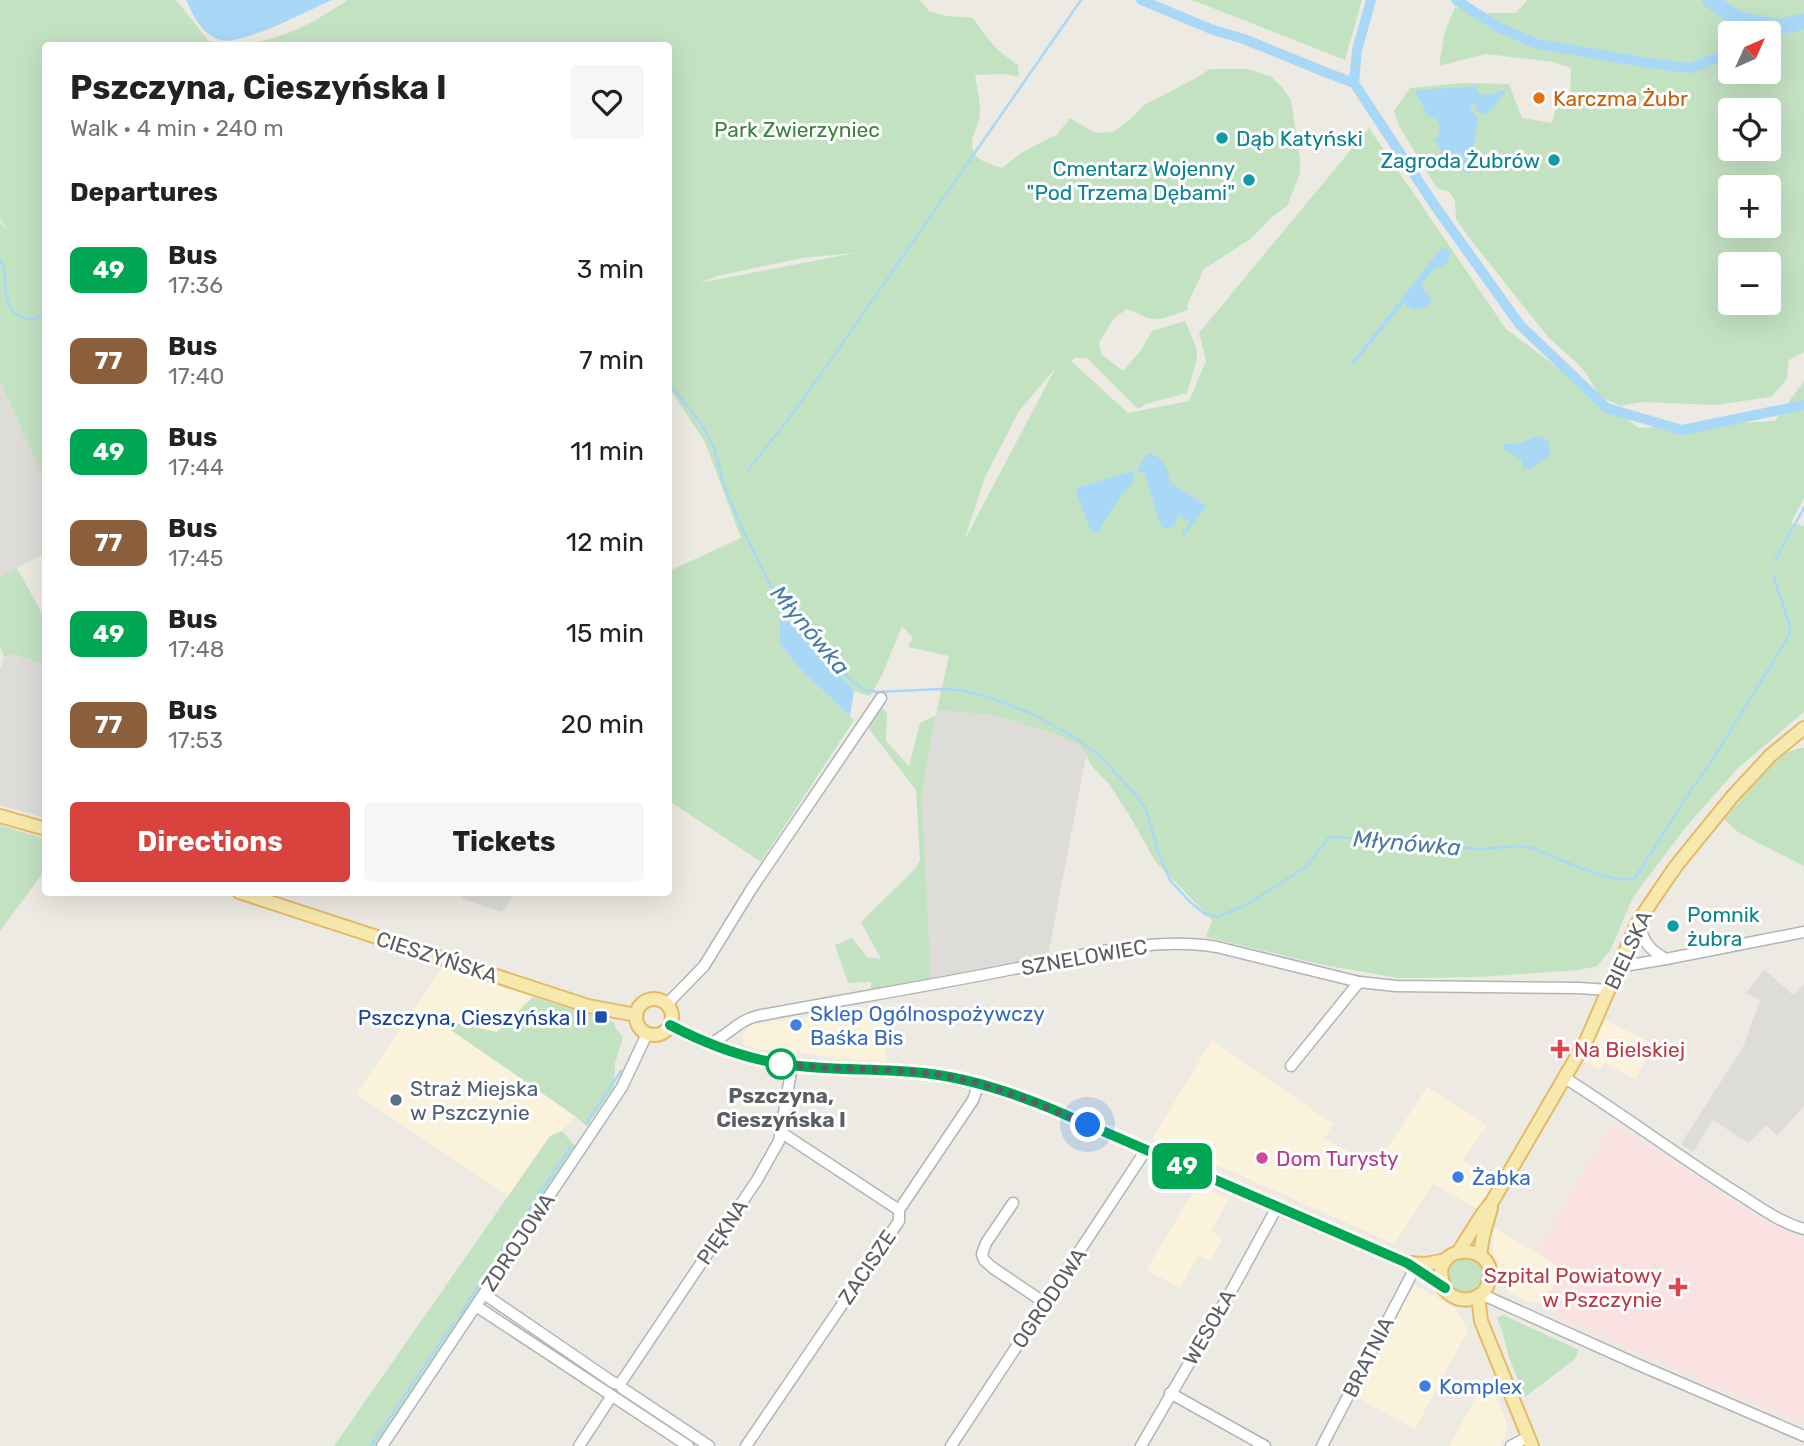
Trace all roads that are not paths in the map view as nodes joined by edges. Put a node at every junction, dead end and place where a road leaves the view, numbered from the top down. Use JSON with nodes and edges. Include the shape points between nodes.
{"nodes":[{"id":1,"x":881,"y":698,"type":"dead end"},
{"id":2,"x":1804,"y":728,"type":"edge"},
{"id":3,"x":0,"y":816,"type":"edge"},
{"id":4,"x":42,"y":828,"type":"edge"},
{"id":5,"x":251,"y":896,"type":"edge"},
{"id":6,"x":1638,"y":922,"type":"junction"},
{"id":7,"x":1804,"y":932,"type":"edge"},
{"id":8,"x":1667,"y":959,"type":"junction"},
{"id":9,"x":1618,"y":967,"type":"junction"},
{"id":10,"x":1359,"y":982,"type":"junction"},
{"id":11,"x":1609,"y":990,"type":"junction"},
{"id":12,"x":666,"y":1005,"type":"junction"},
{"id":13,"x":636,"y":1015,"type":"junction"},
{"id":14,"x":670,"y":1025,"type":"junction"},
{"id":15,"x":731,"y":1031,"type":"junction"},
{"id":16,"x":647,"y":1034,"type":"junction"},
{"id":17,"x":708,"y":1044,"type":"junction"},
{"id":18,"x":737,"y":1054,"type":"junction"},
{"id":19,"x":792,"y":1066,"type":"junction"},
{"id":20,"x":1292,"y":1066,"type":"dead end"},
{"id":21,"x":1565,"y":1077,"type":"junction"},
{"id":22,"x":979,"y":1083,"type":"junction"},
{"id":23,"x":782,"y":1133,"type":"junction"},
{"id":24,"x":1146,"y":1150,"type":"junction"},
{"id":25,"x":1493,"y":1202,"type":"junction"},
{"id":26,"x":1013,"y":1203,"type":"dead end"},
{"id":27,"x":1277,"y":1207,"type":"junction"},
{"id":28,"x":900,"y":1210,"type":"junction"},
{"id":29,"x":1804,"y":1229,"type":"edge"},
{"id":30,"x":1459,"y":1251,"type":"junction"},
{"id":31,"x":1480,"y":1255,"type":"junction"},
{"id":32,"x":1446,"y":1260,"type":"junction"},
{"id":33,"x":1411,"y":1265,"type":"junction"},
{"id":34,"x":1489,"y":1280,"type":"junction"},
{"id":35,"x":1445,"y":1288,"type":"junction"},
{"id":36,"x":484,"y":1294,"type":"junction"},
{"id":37,"x":1480,"y":1295,"type":"junction"},
{"id":38,"x":1460,"y":1299,"type":"junction"},
{"id":39,"x":1503,"y":1302,"type":"junction"},
{"id":40,"x":1045,"y":1303,"type":"junction"},
{"id":41,"x":476,"y":1306,"type":"junction"},
{"id":42,"x":1481,"y":1321,"type":"junction"},
{"id":43,"x":615,"y":1390,"type":"junction"},
{"id":44,"x":1170,"y":1393,"type":"junction"},
{"id":45,"x":1804,"y":1436,"type":"edge"},
{"id":46,"x":1530,"y":1441,"type":"edge"},
{"id":47,"x":382,"y":1446,"type":"edge"},
{"id":48,"x":579,"y":1446,"type":"edge"},
{"id":49,"x":688,"y":1446,"type":"edge"},
{"id":50,"x":709,"y":1446,"type":"edge"},
{"id":51,"x":746,"y":1446,"type":"edge"},
{"id":52,"x":951,"y":1446,"type":"edge"},
{"id":53,"x":1141,"y":1446,"type":"edge"},
{"id":54,"x":1265,"y":1446,"type":"edge"},
{"id":55,"x":1322,"y":1446,"type":"edge"},
{"id":56,"x":1511,"y":1446,"type":"edge"}],
"edges":[{"from":1,"to":12,"type":"street","via":[[704,966]]},
{"from":2,"to":6,"type":"main road","name":"BIELSKA","via":[[1732,797]]},
{"from":3,"to":4,"type":"main road"},
{"from":5,"to":13,"type":"main road","name":"CIESZYŃSKA","via":[[588,1006]]},
{"from":6,"to":8,"type":"street","via":[[1647,945]]},
{"from":6,"to":9,"type":"main road","name":"BIELSKA"},
{"from":7,"to":8,"type":"street"},
{"from":8,"to":9,"type":"street"},
{"from":9,"to":11,"type":"main road","name":"BIELSKA"},
{"from":10,"to":11,"type":"street","name":"SZNELOWIEC"},
{"from":10,"to":15,"type":"street","name":"SZNELOWIEC","via":[[1217,947],[1168,943],[1099,950],[757,1016]]},
{"from":10,"to":20,"type":"street"},
{"from":11,"to":21,"type":"main road","name":"BIELSKA"},
{"from":12,"to":13,"type":"main road","via":[[648,1000]]},
{"from":12,"to":14,"type":"main road"},
{"from":13,"to":16,"type":"main road","via":[[638,1026]]},
{"from":14,"to":16,"type":"main road","via":[[659,1034]]},
{"from":14,"to":17,"type":"main road"},
{"from":15,"to":17,"type":"street","name":"SZNELOWIEC"},
{"from":15,"to":18,"type":"street"},
{"from":16,"to":36,"type":"street","name":"ZDROJOWA","via":[[622,1087]]},
{"from":17,"to":18,"type":"main road"},
{"from":18,"to":19,"type":"main road"},
{"from":19,"to":22,"type":"main road","via":[[917,1072]]},
{"from":19,"to":23,"type":"street","name":"PIĘKNA"},
{"from":21,"to":25,"type":"main road","name":"BIELSKA"},
{"from":21,"to":29,"type":"street","via":[[1788,1225]]},
{"from":22,"to":24,"type":"main road"},
{"from":22,"to":28,"type":"street","name":"ZACISZE","via":[[973,1100]]},
{"from":23,"to":28,"type":"street"},
{"from":23,"to":43,"type":"street","name":"PIĘKNA","via":[[757,1180]]},
{"from":24,"to":27,"type":"main road"},
{"from":24,"to":40,"type":"street","name":"OGRODOWA"},
{"from":25,"to":30,"type":"main road","name":"BIELSKA"},
{"from":25,"to":31,"type":"main road","name":"BIELSKA"},
{"from":26,"to":40,"type":"street","via":[[982,1254],[993,1268]]},
{"from":27,"to":33,"type":"main road"},
{"from":27,"to":44,"type":"street","name":"WESOŁA"},
{"from":28,"to":51,"type":"street","name":"ZACISZE","via":[[899,1221]]},
{"from":30,"to":31,"type":"main road"},
{"from":30,"to":32,"type":"main road"},
{"from":31,"to":34,"type":"main road","via":[[1488,1266]]},
{"from":32,"to":33,"type":"main road"},
{"from":32,"to":35,"type":"main road","via":[[1441,1274]]},
{"from":33,"to":35,"type":"main road"},
{"from":33,"to":55,"type":"street","name":"BRATNIA"},
{"from":34,"to":37,"type":"main road"},
{"from":34,"to":39,"type":"street"},
{"from":35,"to":38,"type":"main road"},
{"from":36,"to":41,"type":"street","name":"ZDROJOWA"},
{"from":36,"to":43,"type":"street"},
{"from":37,"to":38,"type":"main road"},
{"from":37,"to":39,"type":"street"},
{"from":37,"to":42,"type":"main road"},
{"from":38,"to":42,"type":"main road"},
{"from":39,"to":45,"type":"street"},
{"from":40,"to":52,"type":"street","name":"OGRODOWA"},
{"from":41,"to":43,"type":"street"},
{"from":41,"to":47,"type":"street","name":"ZDROJOWA"},
{"from":42,"to":46,"type":"main road"},
{"from":43,"to":48,"type":"street","name":"PIĘKNA"},
{"from":43,"to":49,"type":"street"},
{"from":43,"to":50,"type":"street"},
{"from":44,"to":53,"type":"street","name":"WESOŁA"},
{"from":44,"to":54,"type":"street"},
{"from":46,"to":56,"type":"street"}]}
